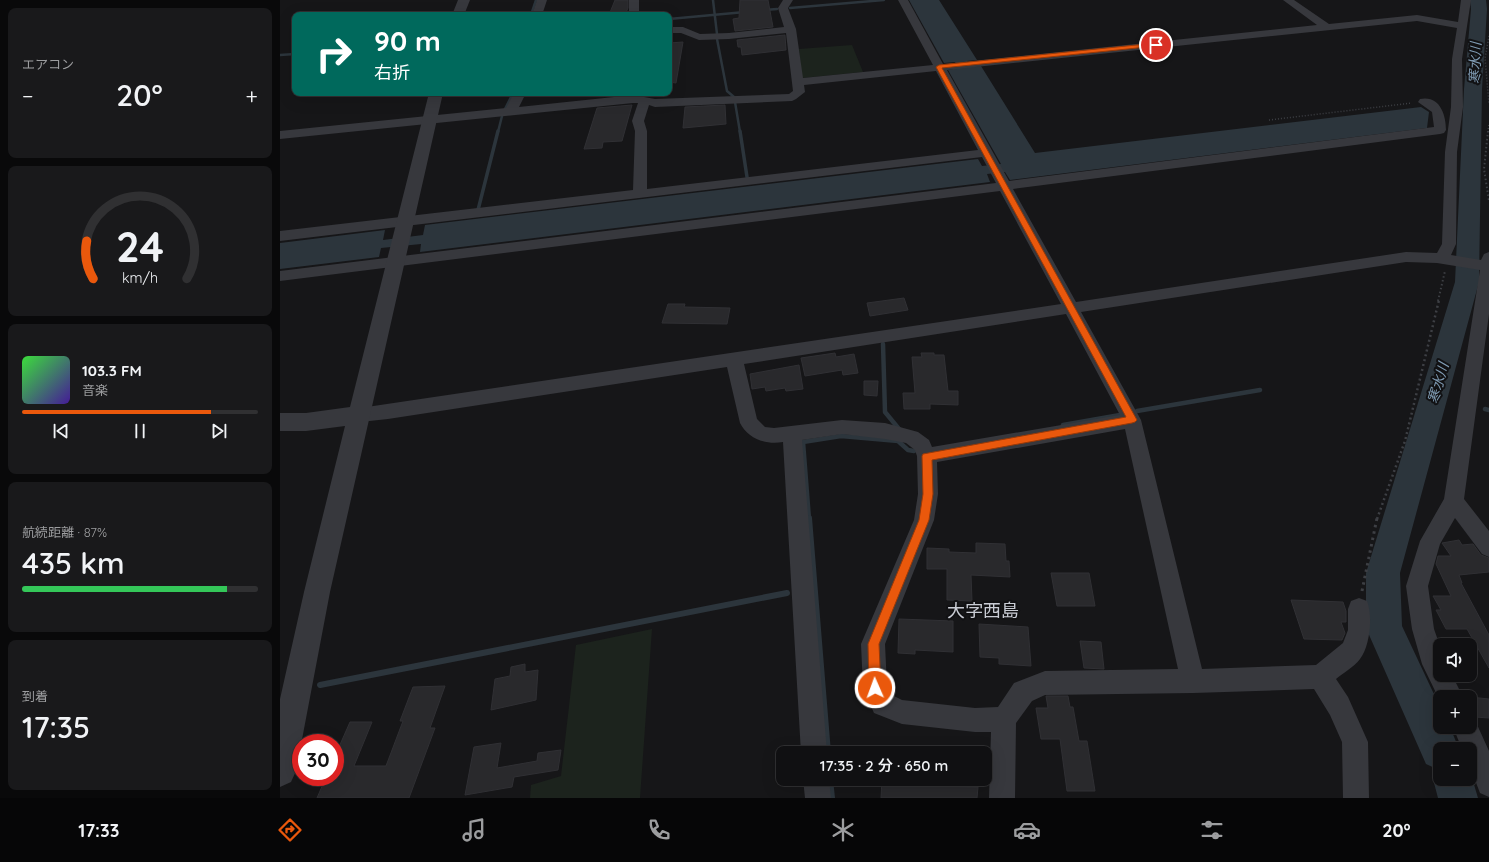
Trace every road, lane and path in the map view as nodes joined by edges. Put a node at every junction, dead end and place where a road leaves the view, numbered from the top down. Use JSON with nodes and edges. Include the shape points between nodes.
{"nodes":[{"id":1,"x":464,"y":0,"type":"edge"},
{"id":2,"x":542,"y":0,"type":"edge"},
{"id":3,"x":634,"y":0,"type":"edge"},
{"id":4,"x":788,"y":0,"type":"edge"},
{"id":5,"x":903,"y":0,"type":"edge"},
{"id":6,"x":1288,"y":0,"type":"edge"},
{"id":7,"x":1466,"y":0,"type":"edge"},
{"id":8,"x":459,"y":12,"type":"edge"},
{"id":9,"x":538,"y":12,"type":"edge"},
{"id":10,"x":634,"y":12,"type":"edge"},
{"id":11,"x":1461,"y":26,"type":"junction"},
{"id":12,"x":1326,"y":27,"type":"junction"},
{"id":13,"x":791,"y":29,"type":"junction"},
{"id":14,"x":672,"y":30,"type":"edge"},
{"id":15,"x":1489,"y":36,"type":"edge"},
{"id":16,"x":939,"y":67,"type":"junction"},
{"id":17,"x":798,"y":82,"type":"junction"},
{"id":18,"x":435,"y":96,"type":"edge"},
{"id":19,"x":518,"y":96,"type":"edge"},
{"id":20,"x":642,"y":98,"type":"edge"},
{"id":21,"x":1424,"y":102,"type":"junction"},
{"id":22,"x":1489,"y":104,"type":"edge"},
{"id":23,"x":1457,"y":107,"type":"junction"},
{"id":24,"x":511,"y":111,"type":"junction"},
{"id":25,"x":429,"y":120,"type":"junction"},
{"id":26,"x":1269,"y":120,"type":"dead end"},
{"id":27,"x":1489,"y":123,"type":"edge"},
{"id":28,"x":280,"y":135,"type":"edge"},
{"id":29,"x":995,"y":169,"type":"junction"},
{"id":30,"x":640,"y":194,"type":"junction"},
{"id":31,"x":1489,"y":201,"type":"edge"},
{"id":32,"x":280,"y":236,"type":"edge"},
{"id":33,"x":400,"y":242,"type":"junction"},
{"id":34,"x":1446,"y":259,"type":"junction"},
{"id":35,"x":1489,"y":263,"type":"edge"},
{"id":36,"x":280,"y":276,"type":"edge"},
{"id":37,"x":1070,"y":308,"type":"junction"},
{"id":38,"x":734,"y":360,"type":"junction"},
{"id":39,"x":360,"y":415,"type":"junction"},
{"id":40,"x":1132,"y":420,"type":"junction"},
{"id":41,"x":280,"y":422,"type":"edge"},
{"id":42,"x":792,"y":434,"type":"junction"},
{"id":43,"x":926,"y":456,"type":"junction"},
{"id":44,"x":1454,"y":501,"type":"junction"},
{"id":45,"x":1489,"y":547,"type":"edge"},
{"id":46,"x":1360,"y":609,"type":"joint"},
{"id":47,"x":1320,"y":677,"type":"junction"},
{"id":48,"x":1192,"y":681,"type":"junction"},
{"id":49,"x":1447,"y":690,"type":"edge"},
{"id":50,"x":1004,"y":719,"type":"junction"},
{"id":51,"x":1468,"y":734,"type":"edge"},
{"id":52,"x":814,"y":746,"type":"edge"},
{"id":53,"x":280,"y":771,"type":"edge"},
{"id":54,"x":1489,"y":784,"type":"edge"},
{"id":55,"x":817,"y":786,"type":"edge"},
{"id":56,"x":818,"y":798,"type":"edge"},
{"id":57,"x":1002,"y":798,"type":"edge"},
{"id":58,"x":1356,"y":798,"type":"edge"}],
"edges":[{"from":1,"to":8,"type":"street"},
{"from":2,"to":9,"type":"street"},
{"from":3,"to":10,"type":"street"},
{"from":4,"to":13,"type":"street","via":[[783,8]]},
{"from":5,"to":16,"type":"street"},
{"from":6,"to":12,"type":"street"},
{"from":7,"to":11,"type":"street"},
{"from":11,"to":12,"type":"street","via":[[1417,18]]},
{"from":11,"to":23,"type":"street","via":[[1457,59]]},
{"from":12,"to":16,"type":"street"},
{"from":13,"to":14,"type":"street","via":[[699,37],[683,30]]},
{"from":13,"to":17,"type":"street"},
{"from":15,"to":22,"type":"path","via":[[1484,58]]},
{"from":16,"to":17,"type":"street"},
{"from":16,"to":29,"type":"street"},
{"from":17,"to":20,"type":"street","via":[[799,92],[792,96],[655,103]]},
{"from":18,"to":25,"type":"street"},
{"from":19,"to":24,"type":"street"},
{"from":20,"to":24,"type":"street"},
{"from":20,"to":30,"type":"street","via":[[638,121],[641,131]]},
{"from":21,"to":23,"type":"street"},
{"from":21,"to":26,"type":"path"},
{"from":21,"to":29,"type":"street","via":[[1440,113],[1440,130]]},
{"from":23,"to":34,"type":"street","via":[[1451,152],[1449,244]]},
{"from":24,"to":25,"type":"street"},
{"from":25,"to":28,"type":"street"},
{"from":25,"to":33,"type":"street"},
{"from":27,"to":31,"type":"path","via":[[1484,169]]},
{"from":29,"to":30,"type":"street"},
{"from":29,"to":33,"type":"street"},
{"from":29,"to":37,"type":"street"},
{"from":30,"to":33,"type":"street"},
{"from":32,"to":33,"type":"street"},
{"from":33,"to":36,"type":"street"},
{"from":33,"to":39,"type":"street"},
{"from":34,"to":35,"type":"street"},
{"from":34,"to":37,"type":"street","via":[[1406,257]]},
{"from":34,"to":46,"type":"path","via":[[1445,274],[1405,442],[1375,524]]},
{"from":35,"to":44,"type":"street"},
{"from":37,"to":38,"type":"street"},
{"from":37,"to":40,"type":"street"},
{"from":38,"to":39,"type":"street"},
{"from":38,"to":42,"type":"street","via":[[749,423],[760,433],[774,436]]},
{"from":39,"to":41,"type":"street","via":[[306,422]]},
{"from":39,"to":53,"type":"street","via":[[318,592]]},
{"from":40,"to":43,"type":"street"},
{"from":40,"to":48,"type":"street"},
{"from":42,"to":43,"type":"street","via":[[842,427],[885,431],[911,437],[922,445]]},
{"from":42,"to":52,"type":"street"},
{"from":43,"to":50,"type":"street","via":[[928,494],[924,520],[874,644],[875,688],[883,704],[902,712],[975,720]]},
{"from":44,"to":45,"type":"street"},
{"from":44,"to":49,"type":"street","via":[[1430,541],[1417,586],[1423,629],[1434,664]]},
{"from":46,"to":47,"type":"street","via":[[1360,630],[1352,651]]},
{"from":47,"to":48,"type":"street"},
{"from":47,"to":58,"type":"street","via":[[1339,706],[1356,742]]},
{"from":48,"to":50,"type":"street","via":[[1045,683],[1022,692]]},
{"from":50,"to":57,"type":"street"},
{"from":51,"to":54,"type":"street"},
{"from":55,"to":56,"type":"street"}]}
